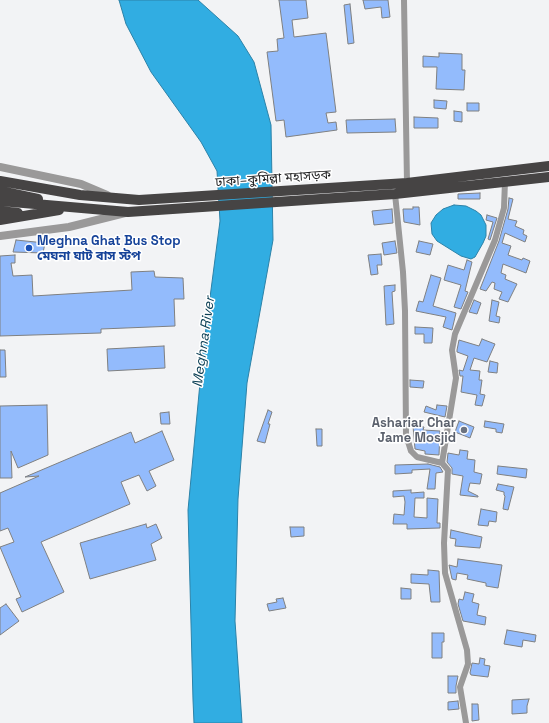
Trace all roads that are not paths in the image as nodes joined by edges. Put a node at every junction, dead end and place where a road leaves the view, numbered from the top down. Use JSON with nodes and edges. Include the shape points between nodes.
{"nodes":[{"id":1,"x":404,"y":0,"type":"edge"},
{"id":2,"x":549,"y":166,"type":"edge"},
{"id":3,"x":0,"y":167,"type":"edge"},
{"id":4,"x":549,"y":177,"type":"edge"},
{"id":5,"x":0,"y":181,"type":"edge"},
{"id":6,"x":505,"y":181,"type":"junction"},
{"id":7,"x":407,"y":183,"type":"junction"},
{"id":8,"x":0,"y":191,"type":"edge"},
{"id":9,"x":0,"y":194,"type":"edge"},
{"id":10,"x":320,"y":194,"type":"junction"},
{"id":11,"x":395,"y":194,"type":"junction"},
{"id":12,"x":0,"y":198,"type":"edge"},
{"id":13,"x":115,"y":199,"type":"junction"},
{"id":14,"x":0,"y":201,"type":"edge"},
{"id":15,"x":0,"y":206,"type":"edge"},
{"id":16,"x":79,"y":207,"type":"junction"},
{"id":17,"x":0,"y":211,"type":"edge"},
{"id":18,"x":128,"y":212,"type":"junction"},
{"id":19,"x":28,"y":214,"type":"junction"},
{"id":20,"x":0,"y":216,"type":"edge"},
{"id":21,"x":0,"y":220,"type":"edge"},
{"id":22,"x":0,"y":236,"type":"edge"},
{"id":23,"x":442,"y":463,"type":"junction"},
{"id":24,"x":466,"y":723,"type":"edge"}],
"edges":[{"from":1,"to":7,"type":"street"},
{"from":2,"to":7,"type":"highway","name":"ঢাকা–কুমিল্লা মহাসড়ক"},
{"from":3,"to":13,"type":"street","via":[[81,184]]},
{"from":4,"to":6,"type":"highway","name":"ঢাকা–কুমিল্লা মহাসড়ক"},
{"from":5,"to":13,"type":"highway","name":"ঢাকা–কুমিল্লা মহাসড়ক"},
{"from":6,"to":11,"type":"highway","name":"ঢাকা–কুমিল্লা মহাসড়ক"},
{"from":6,"to":23,"type":"street","via":[[504,208],[495,240],[455,334],[452,350],[456,378]]},
{"from":7,"to":10,"type":"highway","name":"ঢাকা–কুমিল্লা মহাসড়ক"},
{"from":8,"to":16,"type":"highway","name":"ঢাকা–কুমিল্লা মহাসড়ক"},
{"from":9,"to":16,"type":"highway","name":"ঢাকা–কুমিল্লা মহাসড়ক"},
{"from":10,"to":11,"type":"highway","name":"ঢাকা–কুমিল্লা মহাসড়ক"},
{"from":10,"to":13,"type":"highway","name":"ঢাকা–কুমিল্লা মহাসড়ক"},
{"from":10,"to":18,"type":"highway","name":"ঢাকা–কুমিল্লা মহাসড়ক"},
{"from":11,"to":23,"type":"street","via":[[405,312],[406,435],[411,451],[417,457]]},
{"from":12,"to":16,"type":"highway","name":"ঢাকা–কুমিল্লা মহাসড়ক"},
{"from":14,"to":16,"type":"highway","name":"ঢাকা–কুমিল্লা মহাসড়ক"},
{"from":15,"to":16,"type":"highway","name":"ঢাকা–কুমিল্লা মহাসড়ক"},
{"from":16,"to":18,"type":"highway","name":"ঢাকা–কুমিল্লা মহাসড়ক"},
{"from":16,"to":19,"type":"highway","name":"ঢাকা–কুমিল্লা মহাসড়ক"},
{"from":17,"to":19,"type":"highway","name":"ঢাকা–কুমিল্লা মহাসড়ক"},
{"from":18,"to":22,"type":"street","via":[[69,228]]},
{"from":19,"to":20,"type":"highway","name":"ঢাকা–কুমিল্লা মহাসড়ক"},
{"from":19,"to":21,"type":"highway","name":"ঢাকা–কুমিল্লা মহাসড়ক"},
{"from":23,"to":24,"type":"street","via":[[448,470],[445,573],[467,650],[468,664],[460,687]]}]}
